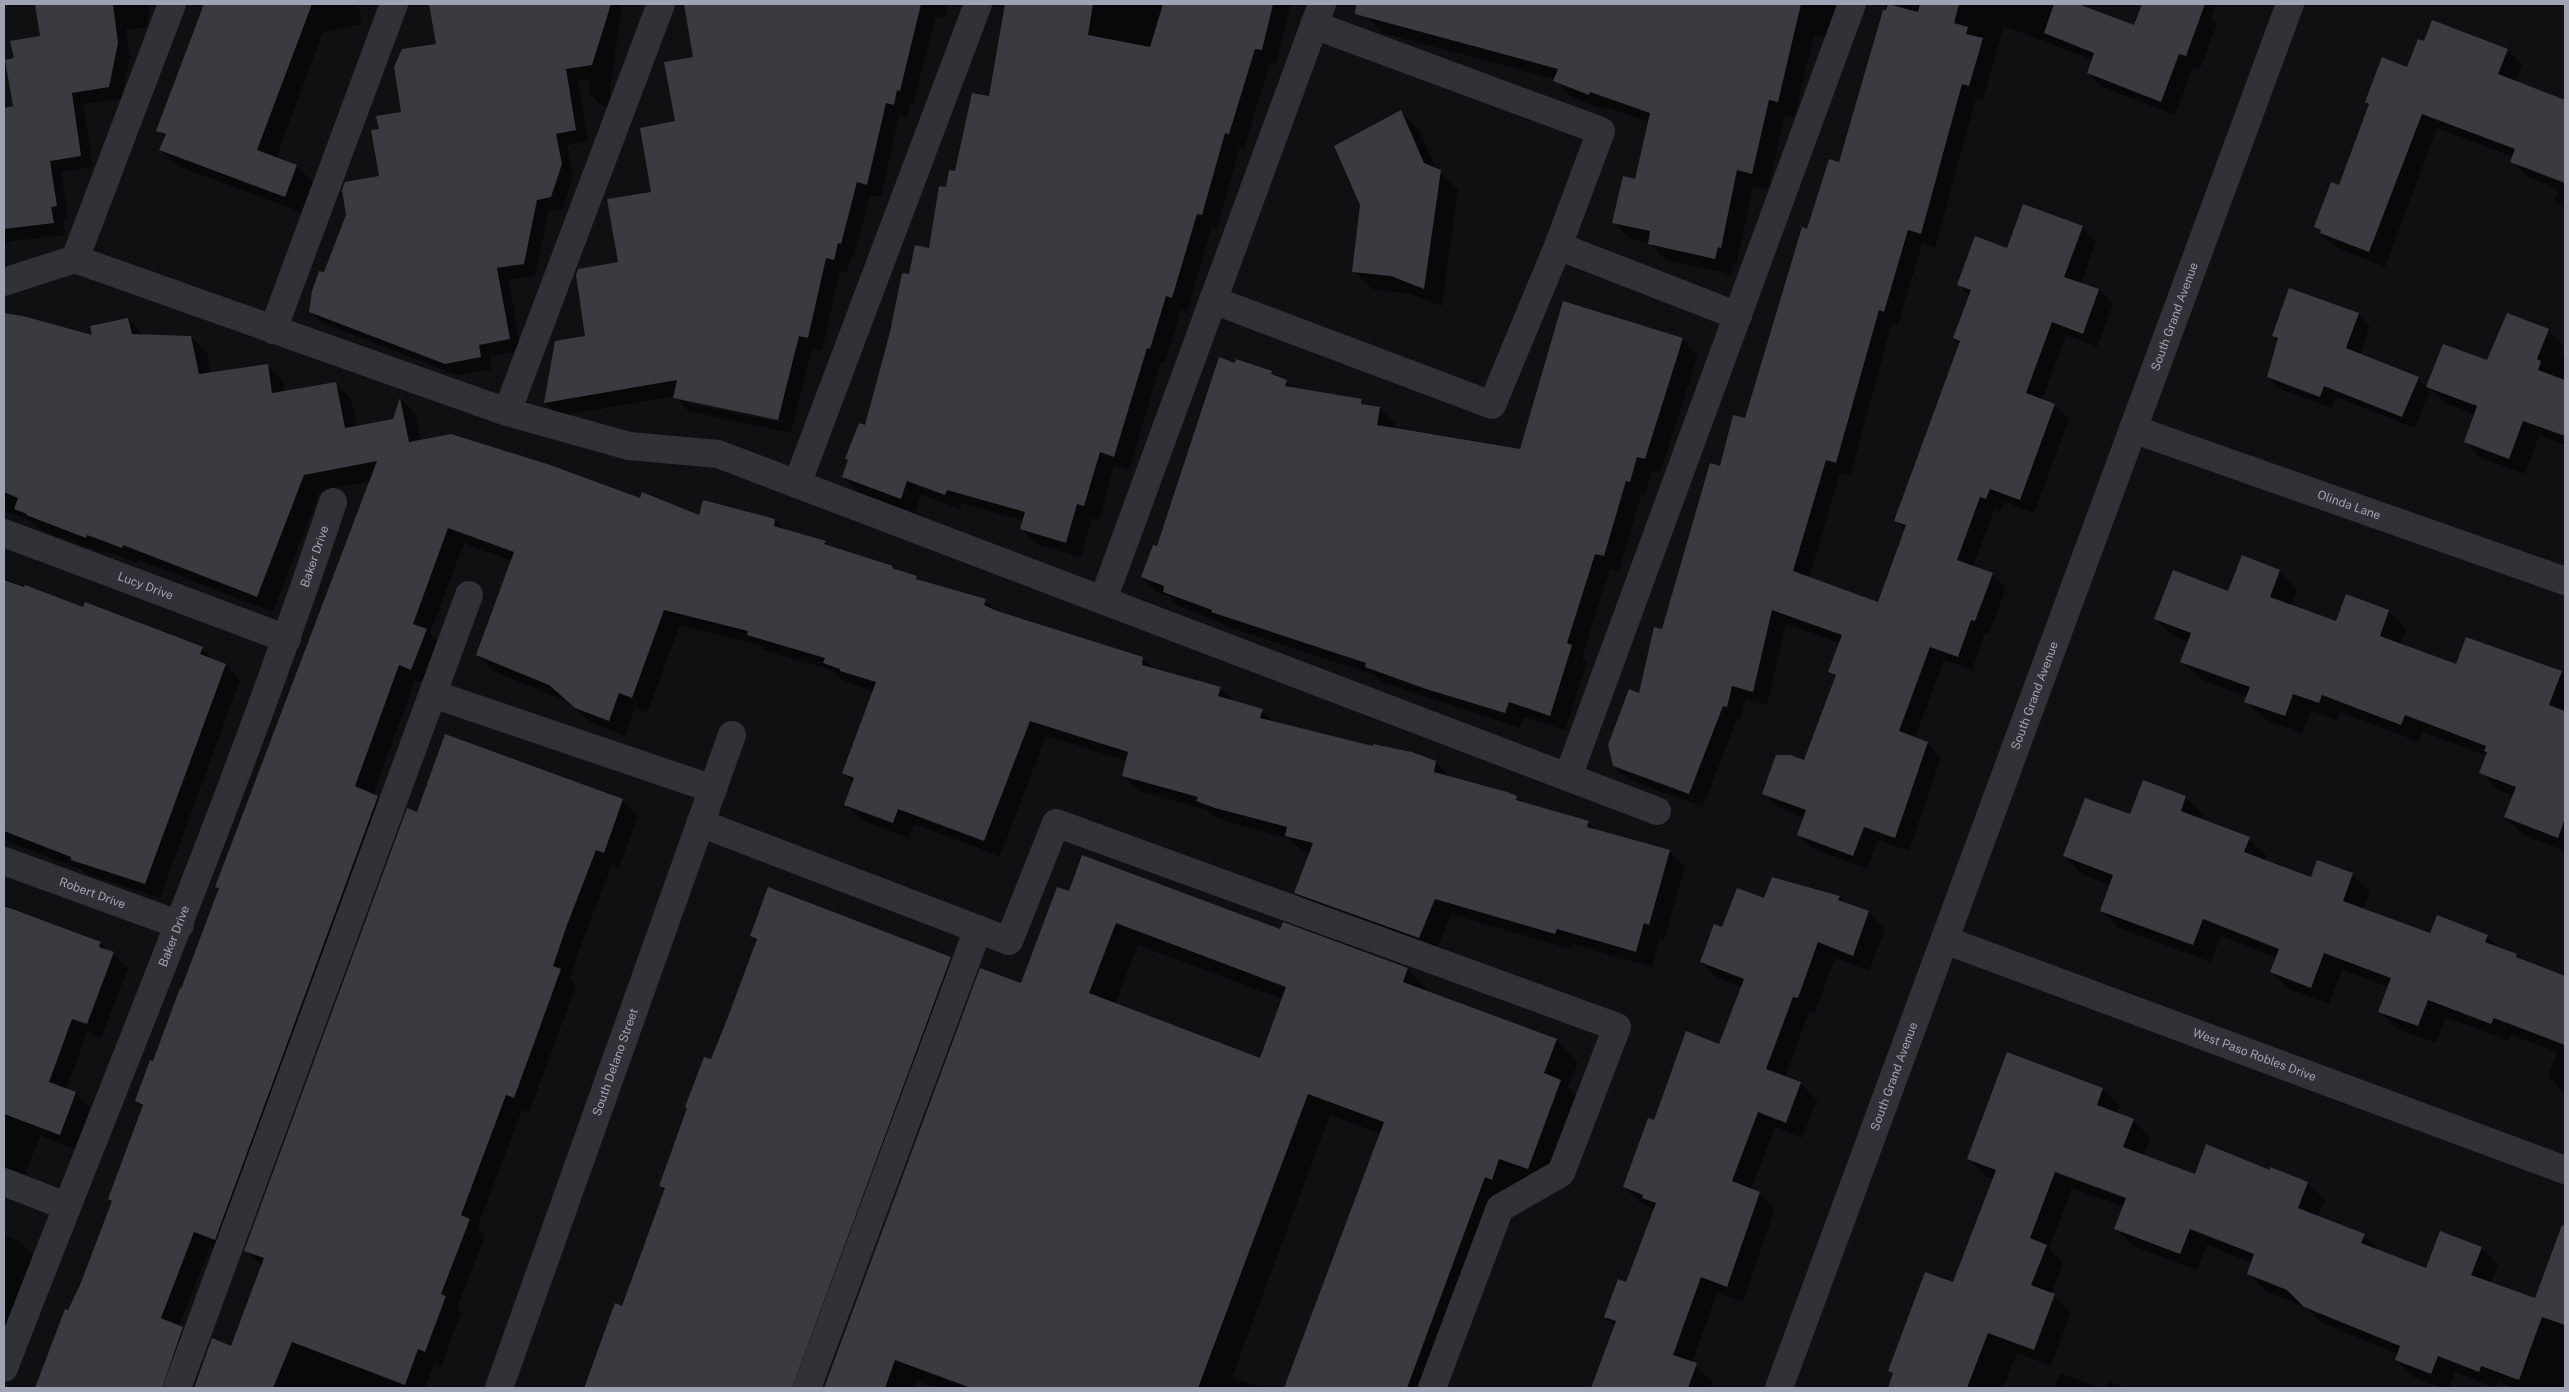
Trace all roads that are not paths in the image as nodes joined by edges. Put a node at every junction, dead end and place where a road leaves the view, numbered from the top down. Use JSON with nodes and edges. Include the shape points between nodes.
{"nodes":[{"id":1,"x":172,"y":4,"type":"edge"},
{"id":2,"x":394,"y":4,"type":"edge"},
{"id":3,"x":661,"y":4,"type":"edge"},
{"id":4,"x":978,"y":4,"type":"edge"},
{"id":5,"x":1852,"y":4,"type":"edge"},
{"id":6,"x":2290,"y":4,"type":"edge"},
{"id":7,"x":1318,"y":14,"type":"edge"},
{"id":8,"x":1558,"y":246,"type":"junction"},
{"id":9,"x":75,"y":259,"type":"junction"},
{"id":10,"x":4,"y":282,"type":"edge"},
{"id":11,"x":1213,"y":300,"type":"junction"},
{"id":12,"x":1738,"y":316,"type":"junction"},
{"id":13,"x":274,"y":330,"type":"junction"},
{"id":14,"x":507,"y":412,"type":"junction"},
{"id":15,"x":2133,"y":429,"type":"junction"},
{"id":16,"x":797,"y":484,"type":"junction"},
{"id":17,"x":333,"y":502,"type":"dead end"},
{"id":18,"x":4,"y":534,"type":"edge"},
{"id":19,"x":2565,"y":581,"type":"edge"},
{"id":20,"x":469,"y":595,"type":"dead end"},
{"id":21,"x":1103,"y":600,"type":"junction"},
{"id":22,"x":287,"y":639,"type":"junction"},
{"id":23,"x":433,"y":694,"type":"junction"},
{"id":24,"x":732,"y":735,"type":"dead end"},
{"id":25,"x":1568,"y":777,"type":"junction"},
{"id":26,"x":712,"y":789,"type":"junction"},
{"id":27,"x":1657,"y":811,"type":"dead end"},
{"id":28,"x":700,"y":824,"type":"junction"},
{"id":29,"x":4,"y":861,"type":"edge"},
{"id":30,"x":180,"y":925,"type":"junction"},
{"id":31,"x":978,"y":928,"type":"junction"},
{"id":32,"x":1945,"y":940,"type":"junction"},
{"id":33,"x":2565,"y":1170,"type":"edge"},
{"id":34,"x":4,"y":1182,"type":"edge"},
{"id":35,"x":66,"y":1206,"type":"junction"},
{"id":36,"x":4,"y":1368,"type":"edge"},
{"id":37,"x":177,"y":1388,"type":"edge"},
{"id":38,"x":499,"y":1388,"type":"edge"},
{"id":39,"x":807,"y":1388,"type":"edge"},
{"id":40,"x":1432,"y":1388,"type":"edge"},
{"id":41,"x":1779,"y":1388,"type":"edge"}],
"edges":[{"from":1,"to":9,"type":"street"},
{"from":2,"to":13,"type":"street"},
{"from":3,"to":14,"type":"street"},
{"from":4,"to":16,"type":"street"},
{"from":5,"to":12,"type":"street"},
{"from":6,"to":15,"type":"street","name":"South Grand Avenue"},
{"from":7,"to":8,"type":"street","via":[[1600,131]]},
{"from":7,"to":11,"type":"street"},
{"from":8,"to":11,"type":"street","via":[[1492,405]]},
{"from":8,"to":12,"type":"street"},
{"from":9,"to":10,"type":"street"},
{"from":9,"to":13,"type":"street"},
{"from":11,"to":21,"type":"street"},
{"from":12,"to":25,"type":"street"},
{"from":13,"to":14,"type":"street"},
{"from":14,"to":16,"type":"street","via":[[629,446],[718,454]]},
{"from":15,"to":19,"type":"street","name":"Olinda Lane"},
{"from":15,"to":32,"type":"street","name":"South Grand Avenue"},
{"from":16,"to":21,"type":"street"},
{"from":17,"to":22,"type":"street","name":"Baker Drive"},
{"from":18,"to":22,"type":"street","name":"Lucy Drive"},
{"from":20,"to":23,"type":"street"},
{"from":21,"to":25,"type":"street"},
{"from":22,"to":30,"type":"street","name":"Baker Drive"},
{"from":23,"to":26,"type":"street"},
{"from":23,"to":37,"type":"street"},
{"from":24,"to":26,"type":"street","name":"South Delano Street"},
{"from":25,"to":27,"type":"street"},
{"from":26,"to":28,"type":"street","name":"South Delano Street"},
{"from":28,"to":31,"type":"street"},
{"from":28,"to":38,"type":"street","name":"South Delano Street"},
{"from":29,"to":30,"type":"street","name":"Robert Drive"},
{"from":30,"to":35,"type":"street","name":"Baker Drive"},
{"from":31,"to":39,"type":"street"},
{"from":31,"to":40,"type":"street","via":[[1009,941],[1056,822],[1617,1027],[1561,1173],[1500,1208]]},
{"from":32,"to":33,"type":"street","name":"West Paso Robles Drive"},
{"from":32,"to":41,"type":"street","name":"South Grand Avenue"},
{"from":34,"to":35,"type":"street"},
{"from":35,"to":36,"type":"street","name":"Baker Drive"}]}
